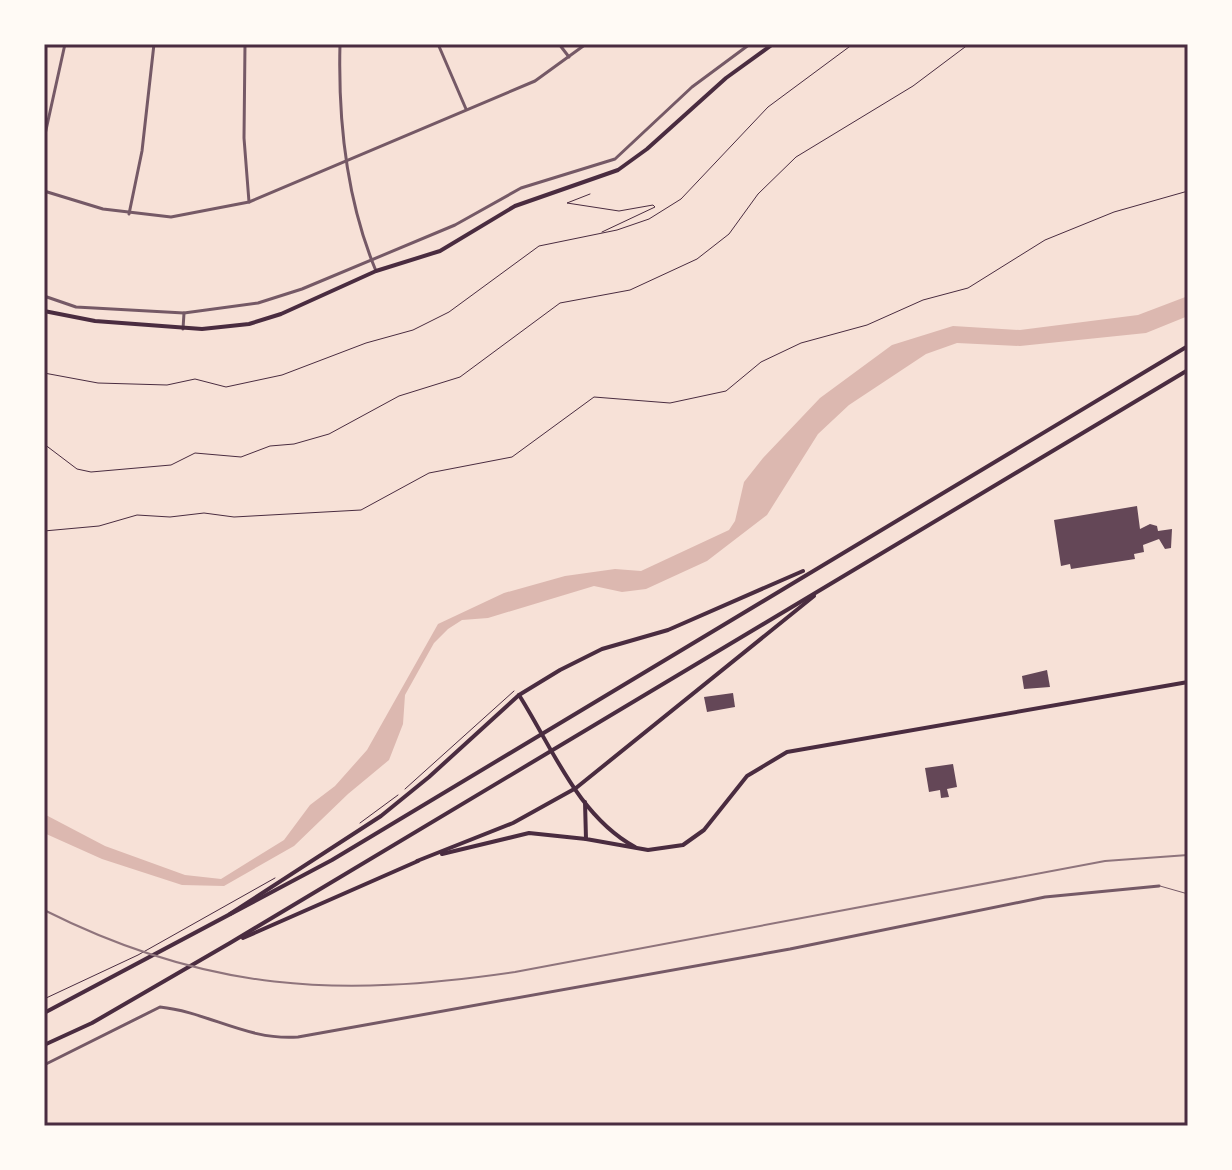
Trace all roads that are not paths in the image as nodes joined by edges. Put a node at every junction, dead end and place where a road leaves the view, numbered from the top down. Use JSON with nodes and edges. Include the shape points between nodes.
{"nodes":[{"id":1,"x":65,"y":44,"type":"edge"},
{"id":2,"x":154,"y":44,"type":"edge"},
{"id":3,"x":245,"y":44,"type":"edge"},
{"id":4,"x":340,"y":44,"type":"edge"},
{"id":5,"x":438,"y":44,"type":"edge"},
{"id":6,"x":559,"y":44,"type":"edge"},
{"id":7,"x":586,"y":44,"type":"edge"},
{"id":8,"x":750,"y":44,"type":"edge"},
{"id":9,"x":773,"y":44,"type":"edge"},
{"id":10,"x":569,"y":57,"type":"junction"},
{"id":11,"x":466,"y":109,"type":"junction"},
{"id":12,"x":44,"y":139,"type":"edge"},
{"id":13,"x":345,"y":163,"type":"junction"},
{"id":14,"x":44,"y":191,"type":"edge"},
{"id":15,"x":249,"y":202,"type":"junction"},
{"id":16,"x":129,"y":214,"type":"junction"},
{"id":17,"x":371,"y":259,"type":"junction"},
{"id":18,"x":376,"y":271,"type":"junction"},
{"id":19,"x":44,"y":296,"type":"edge"},
{"id":20,"x":44,"y":311,"type":"edge"},
{"id":21,"x":184,"y":313,"type":"junction"},
{"id":22,"x":183,"y":329,"type":"junction"},
{"id":23,"x":1188,"y":346,"type":"edge"},
{"id":24,"x":1188,"y":370,"type":"edge"},
{"id":25,"x":820,"y":564,"type":"junction"},
{"id":26,"x":828,"y":585,"type":"junction"},
{"id":27,"x":1188,"y":682,"type":"edge"},
{"id":28,"x":519,"y":695,"type":"junction"},
{"id":29,"x":576,"y":788,"type":"junction"},
{"id":30,"x":585,"y":802,"type":"junction"},
{"id":31,"x":586,"y":839,"type":"junction"},
{"id":32,"x":639,"y":849,"type":"junction"},
{"id":33,"x":417,"y":861,"type":"junction"},
{"id":34,"x":1159,"y":886,"type":"joint"},
{"id":35,"x":1188,"y":894,"type":"edge"},
{"id":36,"x":220,"y":921,"type":"junction"},
{"id":37,"x":230,"y":943,"type":"junction"},
{"id":38,"x":44,"y":1013,"type":"edge"},
{"id":39,"x":44,"y":1045,"type":"edge"},
{"id":40,"x":44,"y":1065,"type":"edge"}],
"edges":[{"from":1,"to":12,"type":"street"},
{"from":2,"to":16,"type":"street"},
{"from":3,"to":15,"type":"street"},
{"from":4,"to":13,"type":"street","via":[[338,98]]},
{"from":5,"to":11,"type":"street"},
{"from":6,"to":10,"type":"street"},
{"from":7,"to":10,"type":"street"},
{"from":8,"to":17,"type":"street","via":[[692,87],[615,159],[521,188],[455,225]]},
{"from":9,"to":18,"type":"main road","via":[[618,170],[515,206],[440,251]]},
{"from":10,"to":11,"type":"street","via":[[535,81]]},
{"from":11,"to":13,"type":"street"},
{"from":13,"to":15,"type":"street"},
{"from":13,"to":17,"type":"street"},
{"from":14,"to":16,"type":"street"},
{"from":15,"to":16,"type":"street","via":[[171,217]]},
{"from":17,"to":18,"type":"street"},
{"from":17,"to":21,"type":"street","via":[[258,303]]},
{"from":18,"to":22,"type":"main road","via":[[249,324]]},
{"from":19,"to":21,"type":"street","via":[[76,307]]},
{"from":20,"to":22,"type":"main road"},
{"from":21,"to":22,"type":"street"},
{"from":23,"to":25,"type":"main road"},
{"from":24,"to":26,"type":"main road"},
{"from":25,"to":28,"type":"main road","via":[[668,630],[602,649]]},
{"from":25,"to":36,"type":"main road","via":[[332,860]]},
{"from":26,"to":29,"type":"main road"},
{"from":26,"to":37,"type":"main road"},
{"from":27,"to":32,"type":"main road","via":[[787,752],[747,776],[691,841],[665,850]]},
{"from":28,"to":29,"type":"main road"},
{"from":28,"to":36,"type":"main road","via":[[381,816]]},
{"from":29,"to":30,"type":"main road"},
{"from":29,"to":33,"type":"main road","via":[[513,823]]},
{"from":30,"to":31,"type":"main road"},
{"from":30,"to":32,"type":"main road","via":[[609,830]]},
{"from":31,"to":32,"type":"main road"},
{"from":31,"to":33,"type":"main road","via":[[521,834]]},
{"from":33,"to":37,"type":"main road"},
{"from":34,"to":35,"type":"lane"},
{"from":34,"to":40,"type":"street","via":[[1045,897],[790,949],[298,1037],[262,1036],[160,1007]]},
{"from":36,"to":38,"type":"main road"},
{"from":37,"to":39,"type":"main road"}]}
